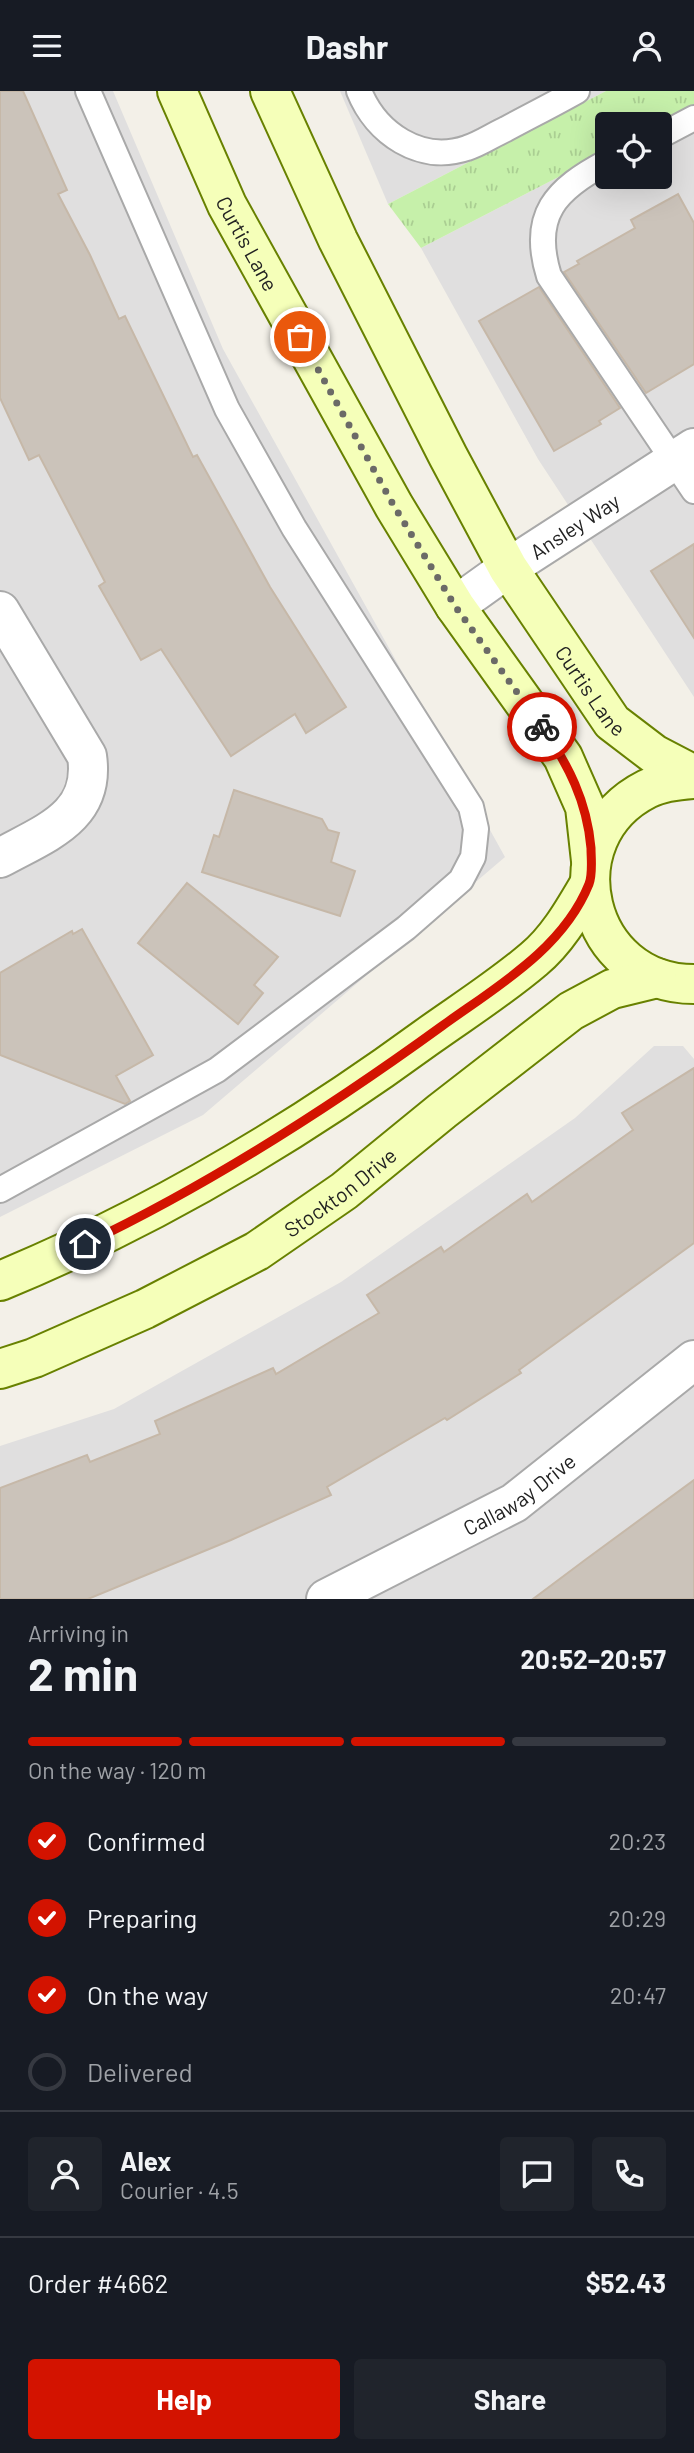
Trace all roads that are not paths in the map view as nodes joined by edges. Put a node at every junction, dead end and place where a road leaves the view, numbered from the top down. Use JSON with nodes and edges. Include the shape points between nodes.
{"nodes":[{"id":1,"x":88,"y":91,"type":"edge"},
{"id":2,"x":177,"y":91,"type":"edge"},
{"id":3,"x":270,"y":91,"type":"edge"},
{"id":4,"x":359,"y":91,"type":"edge"},
{"id":5,"x":578,"y":91,"type":"edge"},
{"id":6,"x":694,"y":118,"type":"edge"},
{"id":7,"x":672,"y":130,"type":"edge"},
{"id":8,"x":595,"y":168,"type":"edge"},
{"id":9,"x":687,"y":467,"type":"edge"},
{"id":10,"x":509,"y":568,"type":"junction"},
{"id":11,"x":455,"y":606,"type":"junction"},
{"id":12,"x":0,"y":611,"type":"edge"},
{"id":13,"x":694,"y":777,"type":"edge"},
{"id":14,"x":0,"y":858,"type":"edge"},
{"id":15,"x":591,"y":872,"type":"junction"},
{"id":16,"x":681,"y":983,"type":"edge"},
{"id":17,"x":0,"y":1190,"type":"edge"},
{"id":18,"x":0,"y":1281,"type":"edge"},
{"id":19,"x":694,"y":1360,"type":"edge"},
{"id":20,"x":0,"y":1369,"type":"edge"},
{"id":21,"x":326,"y":1599,"type":"edge"}],
"edges":[{"from":1,"to":17,"type":"lane","via":[[228,409],[294,528],[471,807],[476,829],[473,857],[461,880],[395,937],[217,1070]]},
{"from":2,"to":11,"type":"street","name":"Curtis Lane","via":[[240,229]]},
{"from":3,"to":10,"type":"street","name":"Curtis Lane","via":[[338,240]]},
{"from":4,"to":5,"type":"lane","via":[[373,119],[391,137],[440,152],[466,149]]},
{"from":6,"to":7,"type":"lane"},
{"from":8,"to":9,"type":"lane","via":[[562,190],[549,209],[542,254],[549,276]]},
{"from":9,"to":10,"type":"street","name":"Ansley Way"},
{"from":10,"to":11,"type":"street","name":"Ansley Way"},
{"from":10,"to":13,"type":"street","name":"Curtis Lane","via":[[612,722]]},
{"from":11,"to":15,"type":"street","name":"Curtis Lane","via":[[563,757],[585,807]]},
{"from":12,"to":14,"type":"street","via":[[87,756],[90,774],[79,807]]},
{"from":13,"to":15,"type":"street","via":[[649,788],[627,802],[598,840]]},
{"from":15,"to":16,"type":"street","name":"Curtis Lane","via":[[593,907],[609,940],[634,967]]},
{"from":15,"to":18,"type":"street","via":[[566,924],[534,959],[374,1076],[142,1217]]},
{"from":16,"to":20,"type":"street","name":"Stockton Drive","via":[[612,989],[571,1011],[344,1191],[257,1251],[145,1309]]},
{"from":19,"to":21,"type":"street","name":"Callaway Drive","via":[[514,1503]]}]}
